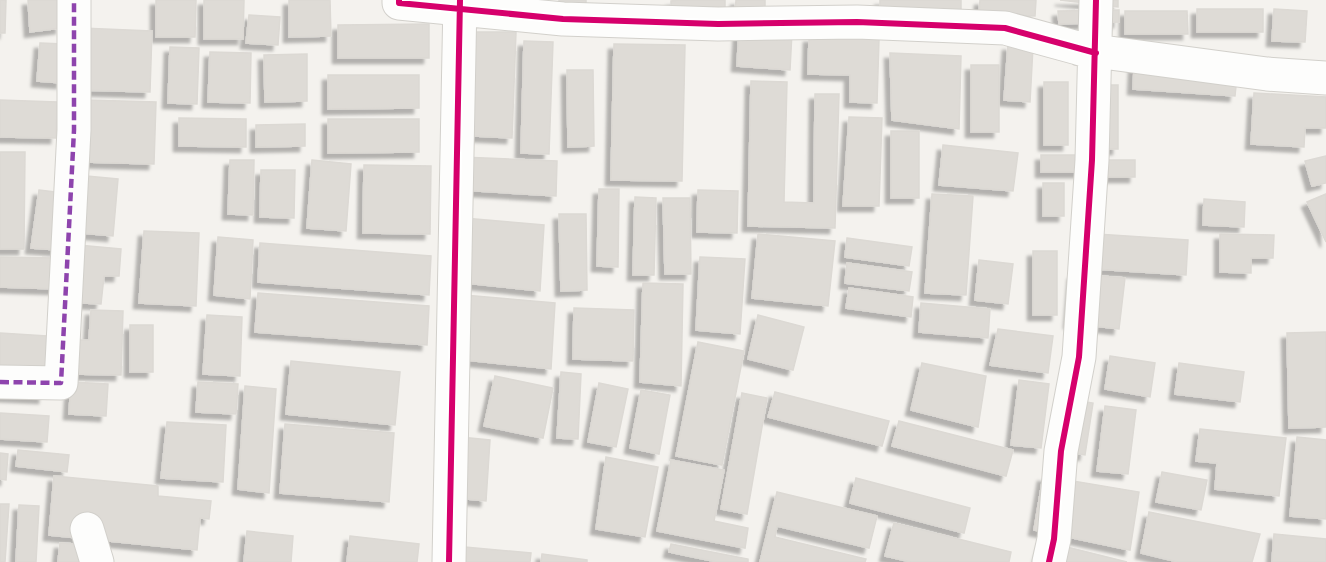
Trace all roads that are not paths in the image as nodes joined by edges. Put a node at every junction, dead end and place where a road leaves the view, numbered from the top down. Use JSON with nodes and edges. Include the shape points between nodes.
{"nodes":[{"id":1,"x":74,"y":0,"type":"edge"},
{"id":2,"x":399,"y":0,"type":"edge"},
{"id":3,"x":1096,"y":0,"type":"edge"},
{"id":4,"x":460,"y":5,"type":"edge"},
{"id":5,"x":1088,"y":51,"type":"junction"},
{"id":6,"x":1326,"y":78,"type":"edge"},
{"id":7,"x":0,"y":382,"type":"edge"},
{"id":8,"x":87,"y":529,"type":"dead end"},
{"id":9,"x":97,"y":562,"type":"edge"},
{"id":10,"x":448,"y":562,"type":"edge"},
{"id":11,"x":1048,"y":562,"type":"edge"}],
"edges":[{"from":1,"to":7,"type":"street","via":[[74,130],[61,383]]},
{"from":2,"to":4,"type":"street"},
{"from":3,"to":5,"type":"street"},
{"from":4,"to":5,"type":"street","via":[[563,19],[1005,28]]},
{"from":4,"to":10,"type":"street"},
{"from":5,"to":6,"type":"street"},
{"from":5,"to":11,"type":"street","via":[[1092,160],[1079,357],[1061,451],[1054,540]]},
{"from":8,"to":9,"type":"street"}]}
